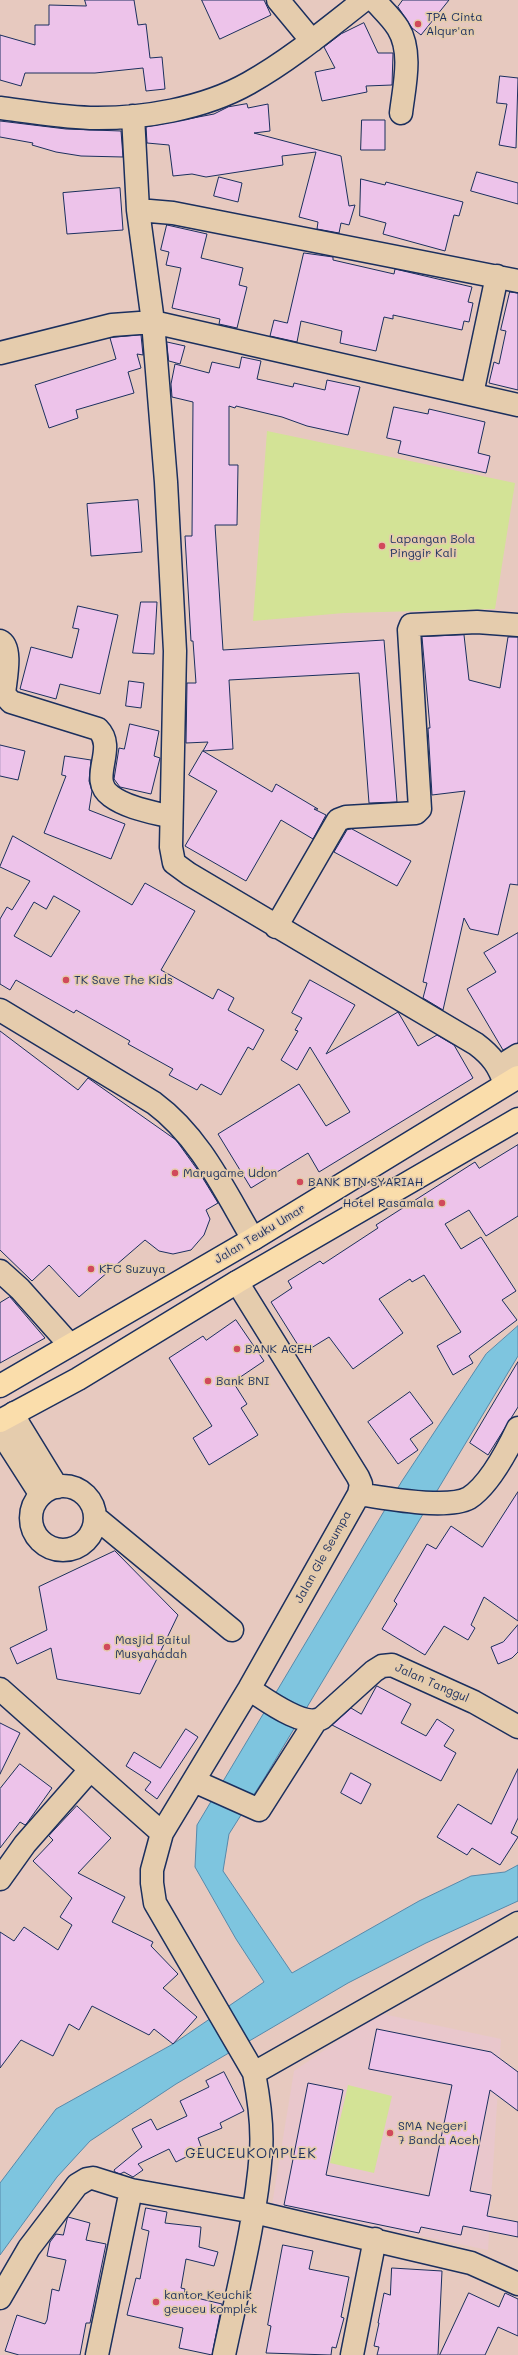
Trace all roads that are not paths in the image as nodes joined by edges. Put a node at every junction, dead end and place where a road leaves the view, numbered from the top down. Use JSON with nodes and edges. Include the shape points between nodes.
{"nodes":[{"id":1,"x":278,"y":0,"type":"edge"},
{"id":2,"x":364,"y":0,"type":"edge"},
{"id":3,"x":374,"y":0,"type":"edge"},
{"id":4,"x":312,"y":40,"type":"junction"},
{"id":5,"x":0,"y":108,"type":"edge"},
{"id":6,"x":401,"y":114,"type":"dead end"},
{"id":7,"x":134,"y":116,"type":"junction"},
{"id":8,"x":138,"y":210,"type":"junction"},
{"id":9,"x":497,"y":276,"type":"junction"},
{"id":10,"x":518,"y":281,"type":"edge"},
{"id":11,"x":154,"y":322,"type":"junction"},
{"id":12,"x":0,"y":353,"type":"edge"},
{"id":13,"x":472,"y":394,"type":"junction"},
{"id":14,"x":518,"y":405,"type":"edge"},
{"id":15,"x":518,"y":625,"type":"edge"},
{"id":16,"x":0,"y":641,"type":"edge"},
{"id":17,"x":171,"y":818,"type":"junction"},
{"id":18,"x":276,"y":927,"type":"junction"},
{"id":19,"x":0,"y":1010,"type":"edge"},
{"id":20,"x":518,"y":1055,"type":"edge"},
{"id":21,"x":508,"y":1076,"type":"edge"},
{"id":22,"x":518,"y":1118,"type":"edge"},
{"id":23,"x":253,"y":1238,"type":"junction"},
{"id":24,"x":0,"y":1271,"type":"edge"},
{"id":25,"x":237,"y":1282,"type":"junction"},
{"id":26,"x":70,"y":1345,"type":"junction"},
{"id":27,"x":0,"y":1386,"type":"edge"},
{"id":28,"x":7,"y":1417,"type":"edge"},
{"id":29,"x":518,"y":1428,"type":"edge"},
{"id":30,"x":0,"y":1431,"type":"edge"},
{"id":31,"x":512,"y":1457,"type":"edge"},
{"id":32,"x":49,"y":1491,"type":"junction"},
{"id":33,"x":369,"y":1496,"type":"junction"},
{"id":34,"x":95,"y":1517,"type":"junction"},
{"id":35,"x":232,"y":1630,"type":"dead end"},
{"id":36,"x":0,"y":1689,"type":"edge"},
{"id":37,"x":256,"y":1693,"type":"junction"},
{"id":38,"x":308,"y":1720,"type":"junction"},
{"id":39,"x":518,"y":1727,"type":"edge"},
{"id":40,"x":90,"y":1770,"type":"junction"},
{"id":41,"x":204,"y":1786,"type":"junction"},
{"id":42,"x":162,"y":1833,"type":"junction"},
{"id":43,"x":0,"y":1878,"type":"edge"},
{"id":44,"x":518,"y":1923,"type":"edge"},
{"id":45,"x":249,"y":2064,"type":"junction"},
{"id":46,"x":131,"y":2190,"type":"junction"},
{"id":47,"x":254,"y":2212,"type":"junction"},
{"id":48,"x":375,"y":2239,"type":"junction"},
{"id":49,"x":518,"y":2284,"type":"edge"},
{"id":50,"x":0,"y":2298,"type":"edge"},
{"id":51,"x":97,"y":2355,"type":"edge"},
{"id":52,"x":224,"y":2355,"type":"edge"},
{"id":53,"x":352,"y":2355,"type":"edge"}],
"edges":[{"from":1,"to":4,"type":"street"},
{"from":2,"to":4,"type":"street"},
{"from":3,"to":6,"type":"street","via":[[398,29],[403,41],[406,67]]},
{"from":4,"to":7,"type":"street","via":[[248,84],[215,99]]},
{"from":5,"to":7,"type":"street","via":[[91,118]]},
{"from":7,"to":8,"type":"street"},
{"from":8,"to":9,"type":"street","via":[[173,213]]},
{"from":8,"to":11,"type":"street"},
{"from":9,"to":10,"type":"street"},
{"from":9,"to":13,"type":"street"},
{"from":11,"to":12,"type":"street","via":[[112,325]]},
{"from":11,"to":13,"type":"street"},
{"from":11,"to":17,"type":"street","via":[[175,651]]},
{"from":13,"to":14,"type":"street"},
{"from":15,"to":18,"type":"street","via":[[477,622],[411,625],[409,630],[421,805],[419,811],[346,817],[338,820]]},
{"from":16,"to":17,"type":"street","via":[[8,656],[4,694],[6,697],[11,702],[98,729],[106,745],[101,783],[105,791],[128,804]]},
{"from":17,"to":18,"type":"street","via":[[174,863]]},
{"from":18,"to":21,"type":"street","via":[[476,1044],[488,1052]]},
{"from":19,"to":23,"type":"street","via":[[170,1115],[205,1158]]},
{"from":20,"to":21,"type":"street"},
{"from":21,"to":23,"type":"highway","name":"Jalan Teuku Umar"},
{"from":22,"to":25,"type":"highway"},
{"from":23,"to":26,"type":"highway","name":"Jalan Teuku Umar"},
{"from":24,"to":26,"type":"street","via":[[20,1289]]},
{"from":25,"to":28,"type":"highway","via":[[78,1379]]},
{"from":25,"to":33,"type":"street"},
{"from":26,"to":27,"type":"highway","name":"Jalan Teuku Umar"},
{"from":28,"to":32,"type":"street","via":[[19,1425]]},
{"from":29,"to":31,"type":"street"},
{"from":30,"to":32,"type":"street"},
{"from":31,"to":33,"type":"street","via":[[473,1495],[462,1501],[442,1504]]},
{"from":32,"to":34,"type":"street","via":[[75,1489],[83,1493],[93,1508]]},
{"from":32,"to":34,"type":"street","via":[[36,1503],[32,1520],[38,1537],[52,1548],[70,1549],[82,1544],[91,1534]]},
{"from":33,"to":37,"type":"street","name":"Jalan Gle Seumpa"},
{"from":34,"to":35,"type":"street"},
{"from":36,"to":40,"type":"street"},
{"from":37,"to":38,"type":"street"},
{"from":37,"to":41,"type":"street","name":"Jalan Gle Seumpa"},
{"from":38,"to":39,"type":"street","name":"Jalan Tanggul","via":[[322,1718],[374,1671],[392,1664],[474,1702]]},
{"from":38,"to":41,"type":"street","via":[[260,1810]]},
{"from":40,"to":42,"type":"street"},
{"from":40,"to":43,"type":"street","via":[[25,1844]]},
{"from":41,"to":42,"type":"street","name":"Jalan Gle Seumpa"},
{"from":42,"to":45,"type":"street","name":"Jalan Gle Seumpa","via":[[152,1870],[155,1903]]},
{"from":44,"to":45,"type":"street"},
{"from":45,"to":47,"type":"street","via":[[261,2125],[261,2151]]},
{"from":46,"to":47,"type":"street"},
{"from":46,"to":50,"type":"street","via":[[93,2178],[77,2185],[30,2248]]},
{"from":46,"to":51,"type":"street"},
{"from":47,"to":48,"type":"street"},
{"from":47,"to":52,"type":"street"},
{"from":48,"to":49,"type":"street","via":[[471,2263]]},
{"from":48,"to":53,"type":"street"}]}
